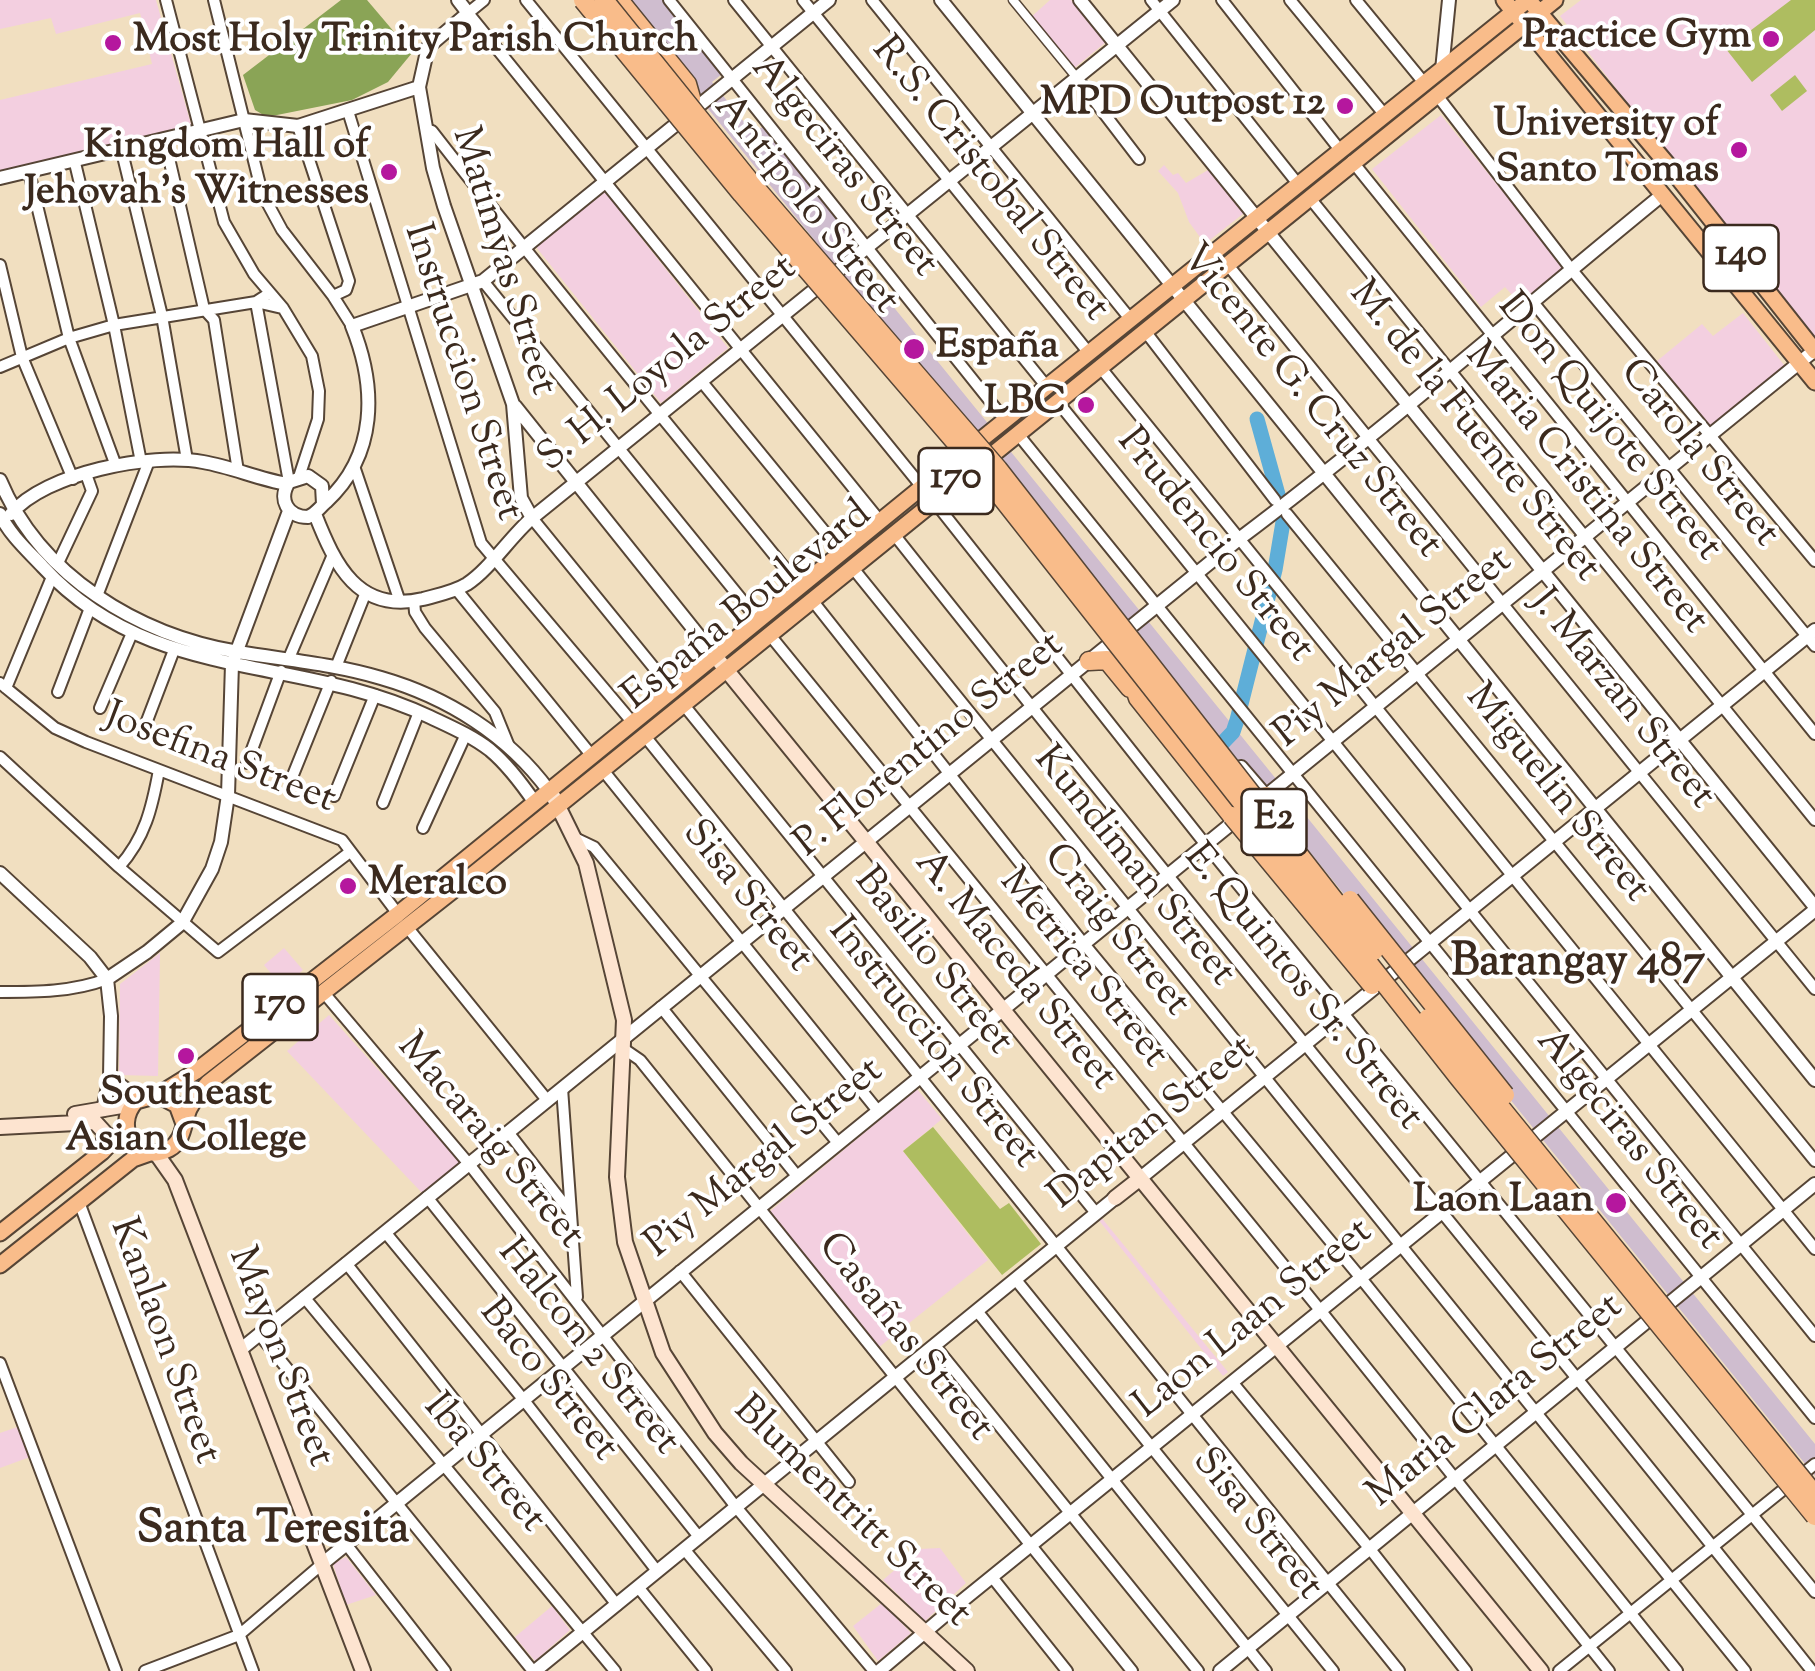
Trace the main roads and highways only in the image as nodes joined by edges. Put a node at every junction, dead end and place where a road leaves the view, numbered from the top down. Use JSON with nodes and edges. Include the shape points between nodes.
{"nodes":[{"id":1,"x":569,"y":0,"type":"edge"},
{"id":2,"x":583,"y":0,"type":"edge"},
{"id":3,"x":604,"y":0,"type":"edge"},
{"id":4,"x":619,"y":0,"type":"edge"},
{"id":5,"x":1555,"y":0,"type":"edge"},
{"id":6,"x":1532,"y":4,"type":"edge"},
{"id":7,"x":1509,"y":6,"type":"edge"},
{"id":8,"x":1525,"y":25,"type":"junction"},
{"id":9,"x":1430,"y":89,"type":"junction"},
{"id":10,"x":687,"y":114,"type":"road end"},
{"id":11,"x":1346,"y":155,"type":"junction"},
{"id":12,"x":1304,"y":190,"type":"junction"},
{"id":13,"x":831,"y":277,"type":"road end"},
{"id":14,"x":1815,"y":350,"type":"edge"},
{"id":15,"x":1815,"y":382,"type":"edge"},
{"id":16,"x":1052,"y":394,"type":"junction"},
{"id":17,"x":968,"y":461,"type":"junction"},
{"id":18,"x":847,"y":560,"type":"junction"},
{"id":19,"x":764,"y":627,"type":"junction"},
{"id":20,"x":1120,"y":636,"type":"road end"},
{"id":21,"x":1089,"y":661,"type":"road end"},
{"id":22,"x":720,"y":663,"type":"junction"},
{"id":23,"x":1138,"y":698,"type":"junction"},
{"id":24,"x":638,"y":729,"type":"junction"},
{"id":25,"x":1273,"y":790,"type":"road end"},
{"id":26,"x":554,"y":798,"type":"junction"},
{"id":27,"x":540,"y":809,"type":"junction"},
{"id":28,"x":570,"y":832,"type":"junction"},
{"id":29,"x":402,"y":921,"type":"junction"},
{"id":30,"x":1429,"y":1038,"type":"junction"},
{"id":31,"x":158,"y":1095,"type":"junction"},
{"id":32,"x":136,"y":1101,"type":"junction"},
{"id":33,"x":184,"y":1124,"type":"junction"},
{"id":34,"x":0,"y":1127,"type":"edge"},
{"id":35,"x":19,"y":1127,"type":"junction"},
{"id":36,"x":125,"y":1128,"type":"junction"},
{"id":37,"x":177,"y":1142,"type":"junction"},
{"id":38,"x":102,"y":1152,"type":"junction"},
{"id":39,"x":153,"y":1153,"type":"junction"},
{"id":40,"x":1554,"y":1172,"type":"junction"},
{"id":41,"x":175,"y":1180,"type":"junction"},
{"id":42,"x":1138,"y":1180,"type":"junction"},
{"id":43,"x":1115,"y":1198,"type":"road end"},
{"id":44,"x":0,"y":1232,"type":"edge"},
{"id":45,"x":0,"y":1265,"type":"edge"},
{"id":46,"x":1815,"y":1495,"type":"edge"},
{"id":47,"x":1815,"y":1516,"type":"edge"},
{"id":48,"x":363,"y":1671,"type":"edge"},
{"id":49,"x":967,"y":1671,"type":"edge"},
{"id":50,"x":1541,"y":1671,"type":"edge"}],
"edges":[{"from":1,"to":13,"type":"highway","via":[[800,272]]},
{"from":2,"to":30,"type":"highway","number":"E2","bridge":true,"via":[[987,479]]},
{"from":3,"to":40,"type":"highway","number":"E2","bridge":true,"via":[[998,470]]},
{"from":4,"to":10,"type":"highway","via":[[687,84]]},
{"from":5,"to":6,"type":"main road","name":"España Boulevard","number":"170"},
{"from":6,"to":7,"type":"main road","name":"España Boulevard","number":"170"},
{"from":6,"to":8,"type":"main road","name":"España Boulevard","number":"170"},
{"from":6,"to":14,"type":"main road","number":"140"},
{"from":7,"to":8,"type":"main road","number":"140"},
{"from":7,"to":9,"type":"main road","name":"España Boulevard","number":"170"},
{"from":8,"to":9,"type":"main road","name":"España Boulevard","number":"170"},
{"from":8,"to":15,"type":"main road","number":"140"},
{"from":9,"to":11,"type":"main road","name":"España Boulevard","number":"170"},
{"from":9,"to":11,"type":"main road","name":"España Boulevard","number":"170","via":[[1384,114]]},
{"from":11,"to":12,"type":"main road","name":"España Boulevard","number":"170"},
{"from":12,"to":16,"type":"main road","name":"España Boulevard","number":"170","via":[[1267,231],[1145,331]]},
{"from":12,"to":16,"type":"main road","name":"España Boulevard","number":"170","via":[[1256,217],[1089,353]]},
{"from":16,"to":17,"type":"main road","name":"España Boulevard","number":"170","via":[[1010,438]]},
{"from":16,"to":17,"type":"main road","name":"España Boulevard","number":"170","via":[[1005,420]]},
{"from":17,"to":18,"type":"main road","name":"España Boulevard","number":"170","via":[[934,500]]},
{"from":17,"to":18,"type":"main road","name":"España Boulevard","number":"170","via":[[880,521]]},
{"from":18,"to":19,"type":"main road","name":"España Boulevard","number":"170","via":[[800,587]]},
{"from":18,"to":19,"type":"main road","name":"España Boulevard","number":"170","via":[[812,600]]},
{"from":19,"to":22,"type":"main road","name":"España Boulevard","number":"170"},
{"from":20,"to":23,"type":"highway"},
{"from":21,"to":23,"type":"highway","via":[[1107,660]]},
{"from":22,"to":24,"type":"main road","name":"España Boulevard","number":"170","via":[[682,704]]},
{"from":22,"to":24,"type":"main road","name":"España Boulevard","number":"170","via":[[672,690]]},
{"from":22,"to":42,"type":"main road","name":"A. Maceda Street"},
{"from":23,"to":30,"type":"highway","bridge":true,"via":[[1385,1001]]},
{"from":24,"to":26,"type":"main road","name":"España Boulevard","number":"170"},
{"from":25,"to":40,"type":"highway","bridge":true,"via":[[1283,817],[1480,1061]]},
{"from":26,"to":27,"type":"main road","name":"España Boulevard","number":"170"},
{"from":26,"to":28,"type":"main road","name":"Blumentritt Street"},
{"from":27,"to":28,"type":"main road","name":"Blumentritt Street"},
{"from":27,"to":29,"type":"main road","name":"España Boulevard","number":"170"},
{"from":28,"to":49,"type":"main road","name":"Blumentritt Street","via":[[586,863],[620,998],[617,1176],[625,1242],[663,1353],[715,1433]]},
{"from":29,"to":31,"type":"main road","name":"España Boulevard","number":"170"},
{"from":29,"to":33,"type":"main road","name":"España Boulevard","number":"170","via":[[324,994],[208,1084]]},
{"from":30,"to":47,"type":"highway","number":"E2","bridge":true},
{"from":31,"to":32,"type":"main road","number":"170"},
{"from":31,"to":33,"type":"main road","via":[[177,1105]]},
{"from":32,"to":35,"type":"main road"},
{"from":32,"to":36,"type":"main road"},
{"from":33,"to":37,"type":"main road","number":"170"},
{"from":34,"to":35,"type":"main road"},
{"from":35,"to":38,"type":"main road","via":[[94,1122],[105,1133]]},
{"from":36,"to":38,"type":"main road"},
{"from":36,"to":39,"type":"main road","via":[[131,1142]]},
{"from":37,"to":39,"type":"main road"},
{"from":37,"to":41,"type":"main road","name":"Mayon Street"},
{"from":38,"to":44,"type":"main road"},
{"from":39,"to":41,"type":"main road","name":"Mayon Street"},
{"from":39,"to":45,"type":"main road","via":[[133,1158]]},
{"from":40,"to":46,"type":"highway","number":"E2","bridge":true},
{"from":41,"to":48,"type":"main road","name":"Mayon Street"},
{"from":42,"to":43,"type":"main road","name":"Dapitan Street"},
{"from":42,"to":50,"type":"main road","name":"A. Maceda Street"}]}
